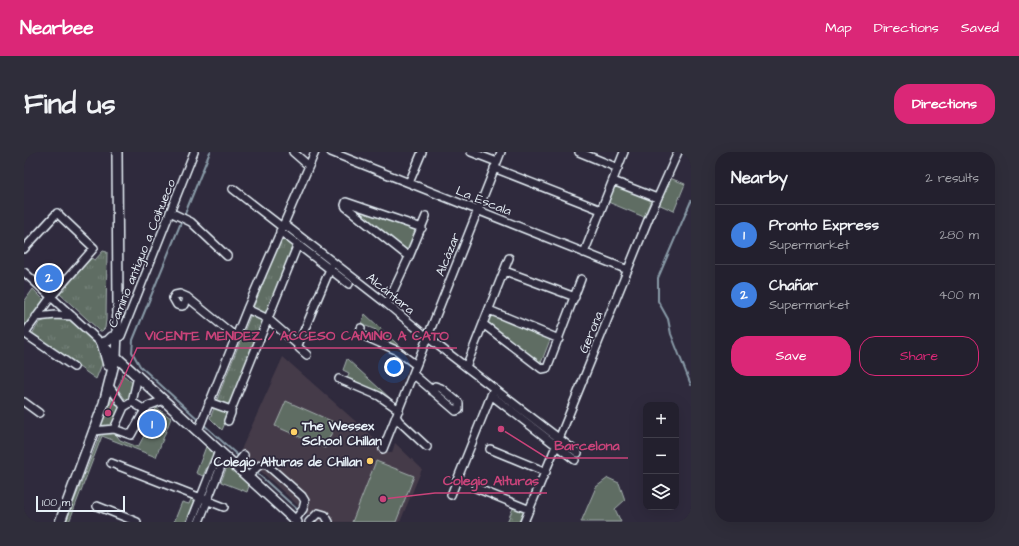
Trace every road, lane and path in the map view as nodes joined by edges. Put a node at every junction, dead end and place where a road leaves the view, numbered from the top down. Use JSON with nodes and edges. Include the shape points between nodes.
{"nodes":[{"id":1,"x":117,"y":152,"type":"edge"},
{"id":2,"x":194,"y":152,"type":"edge"},
{"id":3,"x":293,"y":152,"type":"edge"},
{"id":4,"x":315,"y":152,"type":"edge"},
{"id":5,"x":332,"y":152,"type":"edge"},
{"id":6,"x":422,"y":152,"type":"edge"},
{"id":7,"x":471,"y":152,"type":"edge"},
{"id":8,"x":501,"y":152,"type":"edge"},
{"id":9,"x":579,"y":152,"type":"edge"},
{"id":10,"x":624,"y":152,"type":"edge"},
{"id":11,"x":678,"y":152,"type":"edge"},
{"id":12,"x":496,"y":165,"type":"junction"},
{"id":13,"x":309,"y":166,"type":"junction"},
{"id":14,"x":618,"y":168,"type":"junction"},
{"id":15,"x":613,"y":181,"type":"junction"},
{"id":16,"x":409,"y":183,"type":"junction"},
{"id":17,"x":233,"y":189,"type":"dead end"},
{"id":18,"x":657,"y":198,"type":"junction"},
{"id":19,"x":478,"y":210,"type":"junction"},
{"id":20,"x":601,"y":210,"type":"junction"},
{"id":21,"x":170,"y":212,"type":"junction"},
{"id":22,"x":426,"y":216,"type":"dead end"},
{"id":23,"x":282,"y":227,"type":"junction"},
{"id":24,"x":422,"y":228,"type":"junction"},
{"id":25,"x":298,"y":244,"type":"junction"},
{"id":26,"x":24,"y":249,"type":"edge"},
{"id":27,"x":584,"y":253,"type":"junction"},
{"id":28,"x":227,"y":256,"type":"dead end"},
{"id":29,"x":409,"y":257,"type":"junction"},
{"id":30,"x":509,"y":258,"type":"dead end"},
{"id":31,"x":331,"y":266,"type":"junction"},
{"id":32,"x":505,"y":270,"type":"junction"},
{"id":33,"x":628,"y":270,"type":"junction"},
{"id":34,"x":24,"y":272,"type":"edge"},
{"id":35,"x":581,"y":279,"type":"dead end"},
{"id":36,"x":349,"y":284,"type":"dead end"},
{"id":37,"x":51,"y":297,"type":"junction"},
{"id":38,"x":187,"y":297,"type":"dead end"},
{"id":39,"x":575,"y":297,"type":"junction"},
{"id":40,"x":387,"y":304,"type":"junction"},
{"id":41,"x":247,"y":309,"type":"junction"},
{"id":42,"x":489,"y":310,"type":"junction"},
{"id":43,"x":72,"y":316,"type":"junction"},
{"id":44,"x":36,"y":317,"type":"junction"},
{"id":45,"x":268,"y":319,"type":"junction"},
{"id":46,"x":483,"y":324,"type":"junction"},
{"id":47,"x":361,"y":328,"type":"dead end"},
{"id":48,"x":24,"y":333,"type":"edge"},
{"id":49,"x":236,"y":337,"type":"junction"},
{"id":50,"x":115,"y":338,"type":"junction"},
{"id":51,"x":427,"y":338,"type":"junction"},
{"id":52,"x":558,"y":339,"type":"junction"},
{"id":53,"x":102,"y":343,"type":"junction"},
{"id":54,"x":298,"y":345,"type":"junction"},
{"id":55,"x":113,"y":354,"type":"junction"},
{"id":56,"x":307,"y":355,"type":"dead end"},
{"id":57,"x":108,"y":364,"type":"junction"},
{"id":58,"x":124,"y":364,"type":"junction"},
{"id":59,"x":416,"y":365,"type":"junction"},
{"id":60,"x":74,"y":367,"type":"dead end"},
{"id":61,"x":466,"y":367,"type":"junction"},
{"id":62,"x":112,"y":374,"type":"junction"},
{"id":63,"x":413,"y":374,"type":"junction"},
{"id":64,"x":138,"y":376,"type":"junction"},
{"id":65,"x":339,"y":379,"type":"dead end"},
{"id":66,"x":109,"y":386,"type":"junction"},
{"id":67,"x":432,"y":391,"type":"dead end"},
{"id":68,"x":492,"y":392,"type":"junction"},
{"id":69,"x":164,"y":400,"type":"junction"},
{"id":70,"x":24,"y":402,"type":"edge"},
{"id":71,"x":132,"y":402,"type":"junction"},
{"id":72,"x":209,"y":402,"type":"junction"},
{"id":73,"x":124,"y":407,"type":"junction"},
{"id":74,"x":145,"y":410,"type":"junction"},
{"id":75,"x":231,"y":410,"type":"junction"},
{"id":76,"x":39,"y":413,"type":"dead end"},
{"id":77,"x":397,"y":413,"type":"junction"},
{"id":78,"x":228,"y":421,"type":"dead end"},
{"id":79,"x":199,"y":427,"type":"junction"},
{"id":80,"x":114,"y":429,"type":"junction"},
{"id":81,"x":94,"y":432,"type":"junction"},
{"id":82,"x":558,"y":442,"type":"junction"},
{"id":83,"x":427,"y":447,"type":"dead end"},
{"id":84,"x":383,"y":449,"type":"dead end"},
{"id":85,"x":490,"y":449,"type":"dead end"},
{"id":86,"x":222,"y":453,"type":"junction"},
{"id":87,"x":244,"y":455,"type":"dead end"},
{"id":88,"x":577,"y":457,"type":"dead end"},
{"id":89,"x":111,"y":463,"type":"dead end"},
{"id":90,"x":235,"y":466,"type":"junction"},
{"id":91,"x":546,"y":472,"type":"junction"},
{"id":92,"x":248,"y":477,"type":"junction"},
{"id":93,"x":476,"y":488,"type":"dead end"},
{"id":94,"x":450,"y":495,"type":"dead end"},
{"id":95,"x":204,"y":499,"type":"junction"},
{"id":96,"x":97,"y":506,"type":"dead end"},
{"id":97,"x":224,"y":507,"type":"dead end"},
{"id":98,"x":530,"y":510,"type":"junction"},
{"id":99,"x":298,"y":516,"type":"edge"},
{"id":100,"x":310,"y":520,"type":"edge"},
{"id":101,"x":54,"y":522,"type":"edge"},
{"id":102,"x":60,"y":522,"type":"edge"},
{"id":103,"x":137,"y":522,"type":"edge"},
{"id":104,"x":191,"y":522,"type":"edge"},
{"id":105,"x":199,"y":522,"type":"edge"},
{"id":106,"x":329,"y":522,"type":"edge"},
{"id":107,"x":524,"y":522,"type":"edge"}],
"edges":[{"from":1,"to":50,"type":"main road"},
{"from":2,"to":21,"type":"street","name":"Camino antiguo a Coihueco"},
{"from":3,"to":13,"type":"street"},
{"from":4,"to":13,"type":"street"},
{"from":5,"to":16,"type":"street","name":"La Escala"},
{"from":6,"to":16,"type":"street"},
{"from":7,"to":12,"type":"street"},
{"from":8,"to":12,"type":"street","name":"Alcázar"},
{"from":9,"to":14,"type":"street"},
{"from":10,"to":14,"type":"street"},
{"from":11,"to":18,"type":"street","name":"Gerona"},
{"from":12,"to":19,"type":"street","name":"Alcázar"},
{"from":12,"to":20,"type":"street"},
{"from":13,"to":23,"type":"street"},
{"from":14,"to":15,"type":"street"},
{"from":15,"to":18,"type":"street"},
{"from":15,"to":20,"type":"street"},
{"from":16,"to":19,"type":"street","name":"La Escala"},
{"from":17,"to":23,"type":"street","name":"Alcántara"},
{"from":18,"to":33,"type":"street","name":"Gerona"},
{"from":19,"to":27,"type":"street","name":"La Escala"},
{"from":19,"to":51,"type":"street","name":"Alcázar"},
{"from":20,"to":27,"type":"street"},
{"from":21,"to":28,"type":"street","via":[[191,222]]},
{"from":21,"to":50,"type":"street","name":"Camino antiguo a Coihueco","via":[[120,337]]},
{"from":22,"to":24,"type":"street"},
{"from":23,"to":25,"type":"street","name":"Alcántara"},
{"from":23,"to":31,"type":"street","name":"Alcántara"},
{"from":23,"to":41,"type":"street"},
{"from":24,"to":29,"type":"street"},
{"from":24,"to":29,"type":"street","via":[[346,202],[346,207]]},
{"from":25,"to":31,"type":"street","name":"Alcántara"},
{"from":25,"to":45,"type":"street"},
{"from":26,"to":37,"type":"street","via":[[57,213],[94,248]]},
{"from":27,"to":33,"type":"street","name":"La Escala"},
{"from":29,"to":40,"type":"street"},
{"from":30,"to":32,"type":"street"},
{"from":31,"to":36,"type":"street","name":"Alcántara"},
{"from":31,"to":40,"type":"street","name":"Alcántara"},
{"from":31,"to":54,"type":"street"},
{"from":32,"to":39,"type":"street"},
{"from":32,"to":42,"type":"street"},
{"from":33,"to":82,"type":"street","name":"Gerona"},
{"from":34,"to":37,"type":"street"},
{"from":35,"to":39,"type":"street"},
{"from":37,"to":43,"type":"street"},
{"from":37,"to":44,"type":"street"},
{"from":38,"to":49,"type":"street"},
{"from":39,"to":52,"type":"street"},
{"from":40,"to":51,"type":"street","name":"Alcántara"},
{"from":41,"to":45,"type":"street"},
{"from":41,"to":49,"type":"street"},
{"from":42,"to":46,"type":"street"},
{"from":42,"to":52,"type":"street"},
{"from":43,"to":44,"type":"street"},
{"from":43,"to":53,"type":"street"},
{"from":44,"to":48,"type":"street"},
{"from":45,"to":54,"type":"street"},
{"from":45,"to":75,"type":"street"},
{"from":46,"to":52,"type":"street","via":[[542,369],[547,368]]},
{"from":46,"to":61,"type":"street"},
{"from":47,"to":59,"type":"street","via":[[359,334],[396,350]]},
{"from":48,"to":60,"type":"street"},
{"from":49,"to":72,"type":"street"},
{"from":50,"to":53,"type":"main road"},
{"from":50,"to":55,"type":"main road"},
{"from":51,"to":59,"type":"street","name":"Alcázar"},
{"from":51,"to":61,"type":"street","name":"Alcántara"},
{"from":53,"to":55,"type":"street"},
{"from":53,"to":57,"type":"main road"},
{"from":54,"to":56,"type":"street"},
{"from":55,"to":57,"type":"main road"},
{"from":55,"to":58,"type":"main road"},
{"from":55,"to":62,"type":"main road"},
{"from":57,"to":101,"type":"main road","via":[[91,421]]},
{"from":58,"to":62,"type":"main road","via":[[117,363]]},
{"from":58,"to":64,"type":"main road"},
{"from":59,"to":63,"type":"street","name":"Alcázar"},
{"from":61,"to":68,"type":"street","name":"Alcántara"},
{"from":62,"to":66,"type":"main road"},
{"from":63,"to":67,"type":"street"},
{"from":63,"to":77,"type":"street","name":"Alcázar"},
{"from":64,"to":69,"type":"main road"},
{"from":64,"to":71,"type":"street"},
{"from":65,"to":77,"type":"street","via":[[380,396]]},
{"from":66,"to":73,"type":"street"},
{"from":66,"to":81,"type":"main road"},
{"from":68,"to":82,"type":"street","name":"Alcántara"},
{"from":68,"to":94,"type":"street"},
{"from":69,"to":74,"type":"street","via":[[148,406]]},
{"from":69,"to":79,"type":"main road"},
{"from":70,"to":76,"type":"street"},
{"from":71,"to":73,"type":"street"},
{"from":71,"to":74,"type":"street"},
{"from":72,"to":75,"type":"street"},
{"from":72,"to":79,"type":"street"},
{"from":73,"to":80,"type":"street"},
{"from":74,"to":80,"type":"street","via":[[131,436]]},
{"from":75,"to":78,"type":"street"},
{"from":77,"to":83,"type":"street","via":[[399,421]]},
{"from":77,"to":84,"type":"street","name":"Alcázar"},
{"from":79,"to":86,"type":"main road"},
{"from":80,"to":81,"type":"street"},
{"from":81,"to":102,"type":"main road"},
{"from":82,"to":88,"type":"street","name":"Alcántara"},
{"from":82,"to":91,"type":"street","name":"Gerona"},
{"from":85,"to":91,"type":"street"},
{"from":86,"to":90,"type":"main road"},
{"from":86,"to":95,"type":"street"},
{"from":87,"to":90,"type":"street"},
{"from":89,"to":95,"type":"street"},
{"from":90,"to":92,"type":"main road"},
{"from":91,"to":98,"type":"street","name":"Gerona"},
{"from":92,"to":99,"type":"main road"},
{"from":92,"to":99,"type":"street","via":[[256,467],[262,464],[269,466],[304,498]]},
{"from":93,"to":98,"type":"street"},
{"from":95,"to":97,"type":"street"},
{"from":95,"to":104,"type":"street"},
{"from":95,"to":105,"type":"street"},
{"from":96,"to":103,"type":"street"},
{"from":98,"to":107,"type":"street","name":"Gerona"},
{"from":100,"to":106,"type":"street","via":[[320,513]]}]}
